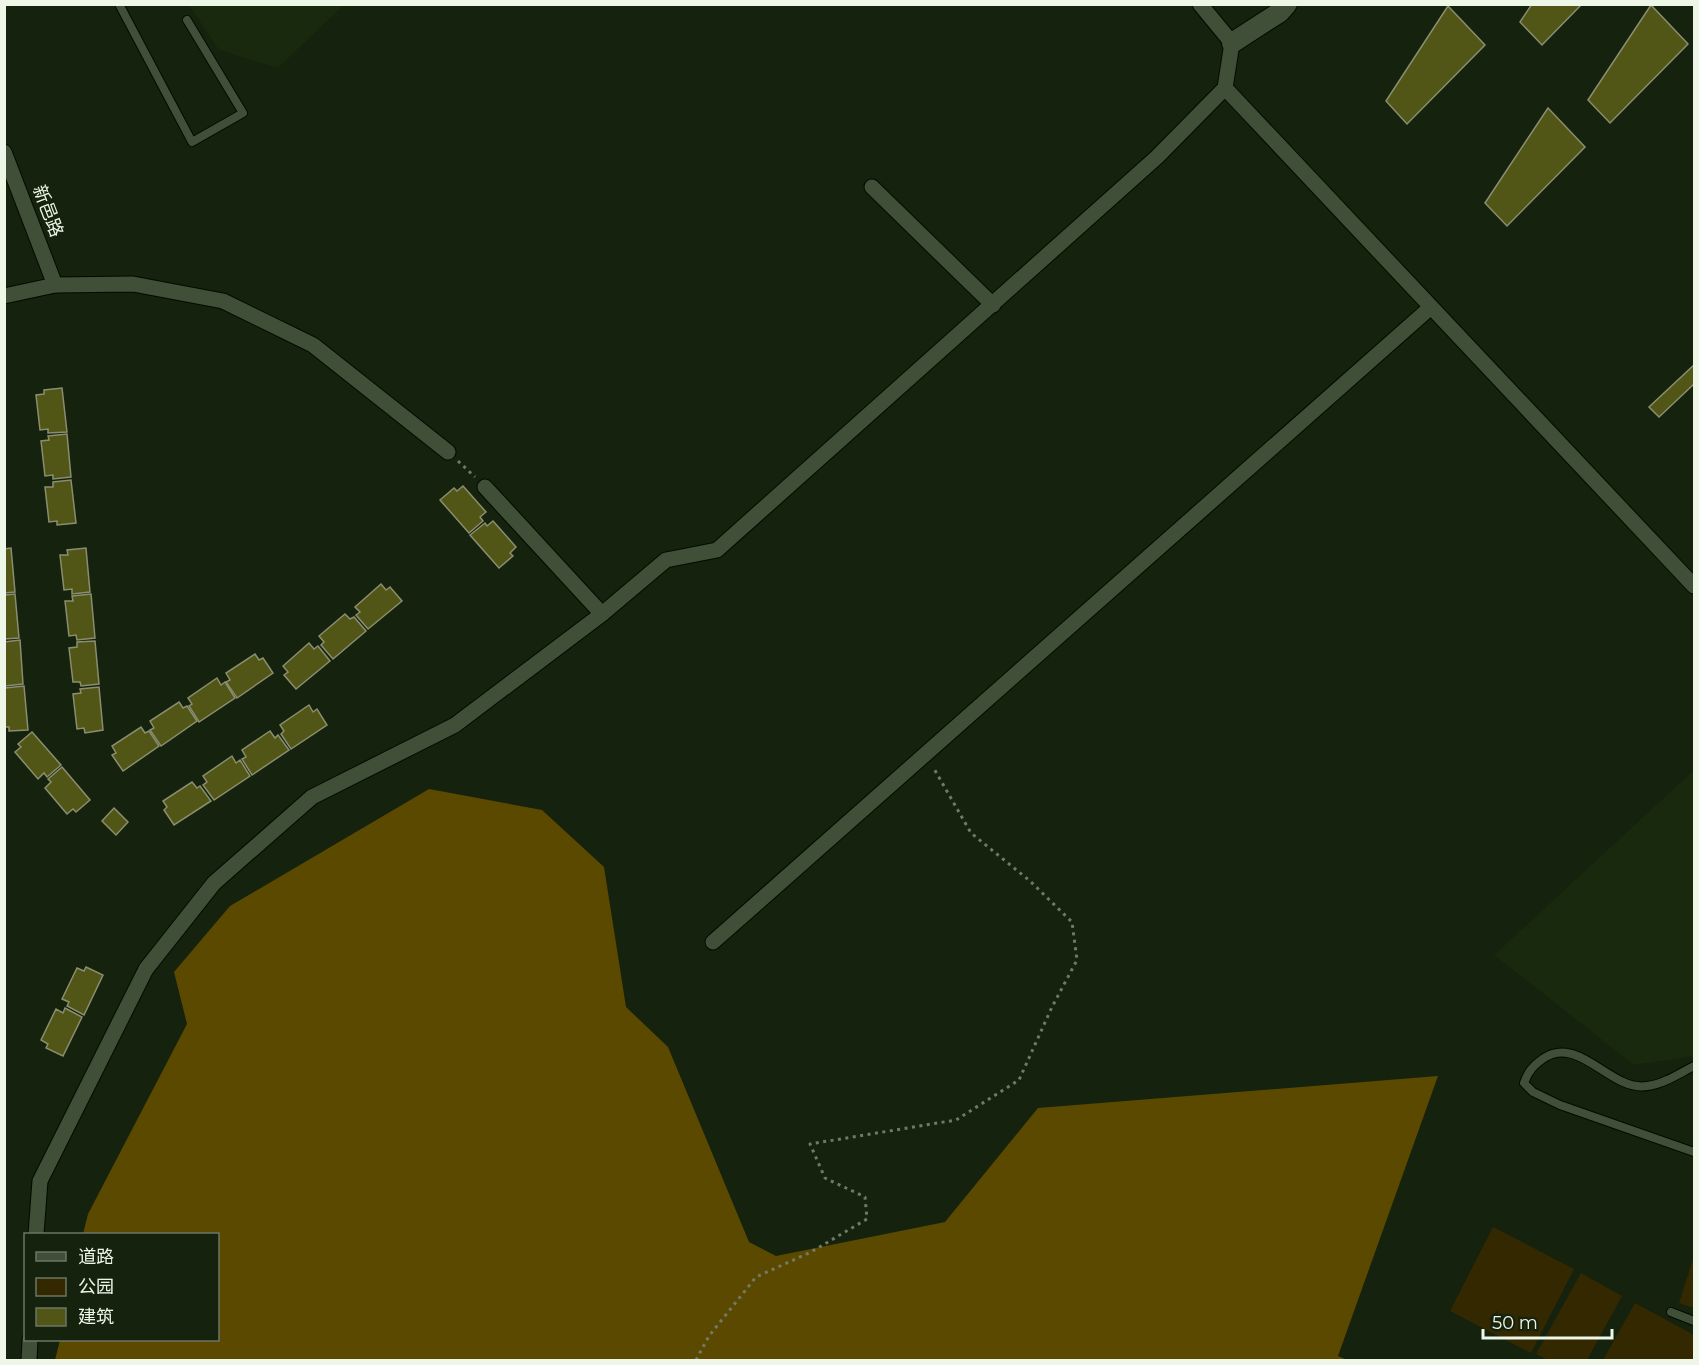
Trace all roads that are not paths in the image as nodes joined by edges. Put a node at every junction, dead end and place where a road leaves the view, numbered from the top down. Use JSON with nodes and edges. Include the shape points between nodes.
{"nodes":[{"id":1,"x":119,"y":4,"type":"edge"},
{"id":2,"x":1200,"y":4,"type":"edge"},
{"id":3,"x":1287,"y":4,"type":"edge"},
{"id":4,"x":187,"y":20,"type":"dead end"},
{"id":5,"x":1232,"y":43,"type":"junction"},
{"id":6,"x":1226,"y":88,"type":"junction"},
{"id":7,"x":4,"y":152,"type":"edge"},
{"id":8,"x":872,"y":187,"type":"dead end"},
{"id":9,"x":55,"y":285,"type":"junction"},
{"id":10,"x":4,"y":296,"type":"edge"},
{"id":11,"x":993,"y":305,"type":"junction"},
{"id":12,"x":1431,"y":307,"type":"junction"},
{"id":13,"x":448,"y":452,"type":"road end"},
{"id":14,"x":485,"y":487,"type":"road end"},
{"id":15,"x":1695,"y":586,"type":"edge"},
{"id":16,"x":602,"y":614,"type":"junction"},
{"id":17,"x":713,"y":942,"type":"dead end"},
{"id":18,"x":1695,"y":1066,"type":"edge"},
{"id":19,"x":1695,"y":1152,"type":"edge"},
{"id":20,"x":36,"y":1233,"type":"edge"},
{"id":21,"x":1671,"y":1312,"type":"dead end"},
{"id":22,"x":1695,"y":1321,"type":"edge"},
{"id":23,"x":30,"y":1341,"type":"edge"},
{"id":24,"x":29,"y":1360,"type":"edge"}],
"edges":[{"from":1,"to":4,"type":"lane","via":[[192,142],[243,112]]},
{"from":2,"to":5,"type":"street"},
{"from":3,"to":5,"type":"street"},
{"from":5,"to":6,"type":"street"},
{"from":6,"to":11,"type":"street","via":[[1157,157]]},
{"from":6,"to":12,"type":"street"},
{"from":7,"to":9,"type":"street","name":"新邑路"},
{"from":8,"to":11,"type":"street"},
{"from":9,"to":10,"type":"street"},
{"from":9,"to":13,"type":"street","via":[[133,284],[223,301],[314,345]]},
{"from":11,"to":16,"type":"street","via":[[717,550],[666,561]]},
{"from":12,"to":15,"type":"street"},
{"from":12,"to":17,"type":"street"},
{"from":14,"to":16,"type":"street"},
{"from":16,"to":20,"type":"street","via":[[455,725],[312,797],[214,884],[140,980],[40,1181]]},
{"from":18,"to":19,"type":"lane","via":[[1646,1087],[1618,1080],[1568,1052],[1552,1053],[1527,1073],[1524,1083],[1560,1105]]},
{"from":21,"to":22,"type":"lane"},
{"from":23,"to":24,"type":"street"}]}
